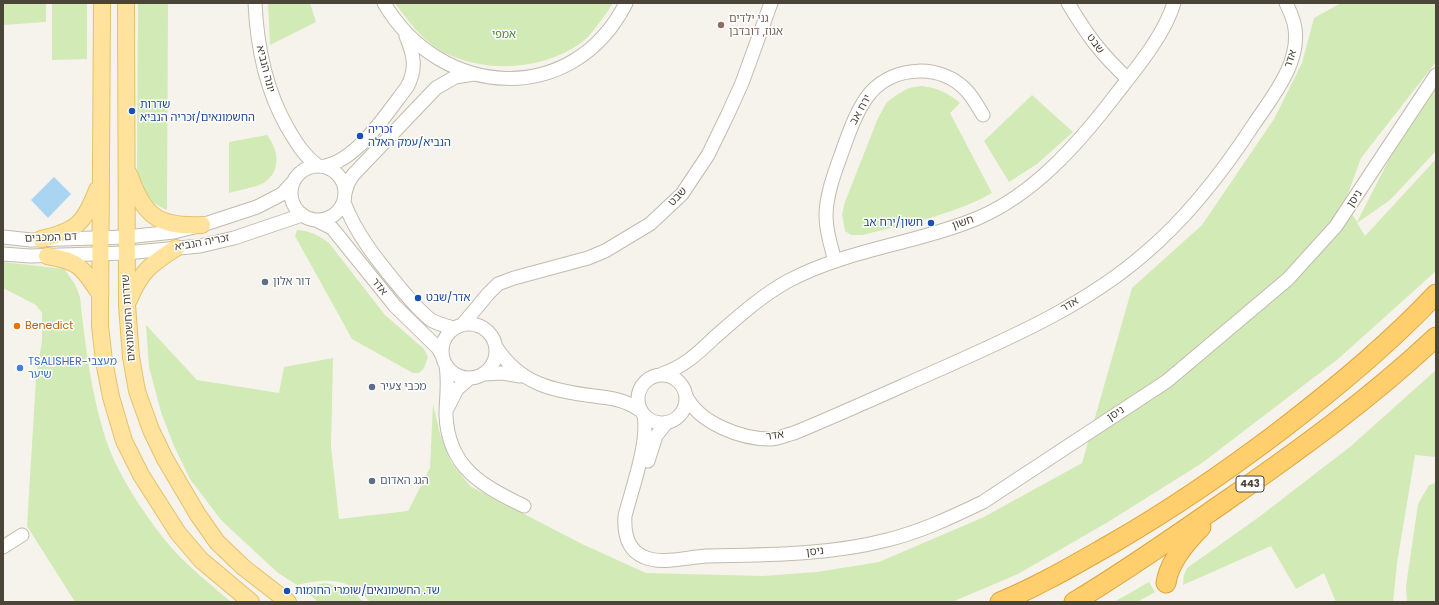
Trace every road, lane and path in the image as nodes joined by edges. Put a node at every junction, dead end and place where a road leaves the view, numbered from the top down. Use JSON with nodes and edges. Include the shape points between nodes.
{"nodes":[{"id":1,"x":102,"y":3,"type":"edge"},
{"id":2,"x":126,"y":3,"type":"edge"},
{"id":3,"x":255,"y":3,"type":"edge"},
{"id":4,"x":384,"y":3,"type":"edge"},
{"id":5,"x":626,"y":3,"type":"edge"},
{"id":6,"x":771,"y":3,"type":"edge"},
{"id":7,"x":1068,"y":3,"type":"edge"},
{"id":8,"x":1174,"y":3,"type":"edge"},
{"id":9,"x":1286,"y":3,"type":"edge"},
{"id":10,"x":404,"y":31,"type":"junction"},
{"id":11,"x":478,"y":74,"type":"junction"},
{"id":12,"x":1436,"y":75,"type":"edge"},
{"id":13,"x":1128,"y":79,"type":"junction"},
{"id":14,"x":983,"y":115,"type":"dead end"},
{"id":15,"x":289,"y":130,"type":"junction"},
{"id":16,"x":126,"y":164,"type":"junction"},
{"id":17,"x":321,"y":166,"type":"junction"},
{"id":18,"x":294,"y":179,"type":"junction"},
{"id":19,"x":100,"y":181,"type":"junction"},
{"id":20,"x":344,"y":197,"type":"junction"},
{"id":21,"x":302,"y":215,"type":"junction"},
{"id":22,"x":316,"y":220,"type":"junction"},
{"id":23,"x":202,"y":225,"type":"junction"},
{"id":24,"x":100,"y":236,"type":"junction"},
{"id":25,"x":126,"y":236,"type":"junction"},
{"id":26,"x":3,"y":237,"type":"edge"},
{"id":27,"x":41,"y":239,"type":"junction"},
{"id":28,"x":176,"y":248,"type":"junction"},
{"id":29,"x":99,"y":253,"type":"junction"},
{"id":30,"x":125,"y":253,"type":"junction"},
{"id":31,"x":3,"y":254,"type":"edge"},
{"id":32,"x":47,"y":256,"type":"junction"},
{"id":33,"x":835,"y":261,"type":"junction"},
{"id":34,"x":100,"y":294,"type":"junction"},
{"id":35,"x":488,"y":294,"type":"junction"},
{"id":36,"x":1436,"y":294,"type":"edge"},
{"id":37,"x":127,"y":305,"type":"junction"},
{"id":38,"x":459,"y":326,"type":"junction"},
{"id":39,"x":490,"y":334,"type":"junction"},
{"id":40,"x":1436,"y":336,"type":"edge"},
{"id":41,"x":496,"y":347,"type":"junction"},
{"id":42,"x":690,"y":360,"type":"junction"},
{"id":43,"x":444,"y":361,"type":"junction"},
{"id":44,"x":483,"y":374,"type":"junction"},
{"id":45,"x":662,"y":374,"type":"junction"},
{"id":46,"x":526,"y":377,"type":"junction"},
{"id":47,"x":470,"y":378,"type":"junction"},
{"id":48,"x":641,"y":386,"type":"junction"},
{"id":49,"x":684,"y":391,"type":"junction"},
{"id":50,"x":612,"y":398,"type":"junction"},
{"id":51,"x":446,"y":411,"type":"junction"},
{"id":52,"x":642,"y":413,"type":"junction"},
{"id":53,"x":670,"y":421,"type":"junction"},
{"id":54,"x":709,"y":421,"type":"junction"},
{"id":55,"x":1225,"y":502,"type":"junction"},
{"id":56,"x":524,"y":506,"type":"dead end"},
{"id":57,"x":22,"y":534,"type":"dead end"},
{"id":58,"x":3,"y":547,"type":"edge"},
{"id":59,"x":679,"y":558,"type":"junction"},
{"id":60,"x":1166,"y":583,"type":"dead end"},
{"id":61,"x":251,"y":602,"type":"edge"},
{"id":62,"x":288,"y":602,"type":"edge"},
{"id":63,"x":1000,"y":602,"type":"edge"},
{"id":64,"x":1074,"y":602,"type":"edge"}],
"edges":[{"from":1,"to":19,"type":"main road"},
{"from":2,"to":16,"type":"main road","name":"שדרות החשמונאים"},
{"from":3,"to":15,"type":"street","name":"יונה הנביא","via":[[256,26],[268,87]]},
{"from":4,"to":10,"type":"street"},
{"from":5,"to":11,"type":"street","via":[[599,42],[569,64],[538,76],[522,79]]},
{"from":6,"to":35,"type":"street","name":"שבט","via":[[742,83],[727,116],[708,155],[682,194],[650,224],[605,251],[514,278],[498,284]]},
{"from":7,"to":13,"type":"street","name":"שבט","via":[[1089,37]]},
{"from":8,"to":13,"type":"street","name":"חשון","via":[[1155,40]]},
{"from":9,"to":54,"type":"street","name":"אדר","via":[[1294,24],[1295,45],[1289,69],[1266,107],[1209,186],[1145,254],[1117,276],[1073,304],[1014,336],[794,433],[771,439],[755,438],[727,430]]},
{"from":10,"to":11,"type":"street","via":[[413,41],[440,60]]},
{"from":10,"to":17,"type":"street","via":[[414,60],[412,78],[407,87],[359,145],[335,164]]},
{"from":11,"to":20,"type":"street","via":[[455,77],[436,88],[353,175]]},
{"from":12,"to":59,"type":"street","name":"ניסן","via":[[1336,226],[1288,280],[1167,381],[983,502],[887,540],[797,554]]},
{"from":13,"to":33,"type":"street","name":"חשון","via":[[1066,155],[1000,207],[978,218],[942,230]]},
{"from":14,"to":33,"type":"street","name":"ירח אב","via":[[967,91],[950,77],[933,72],[901,73],[887,79],[871,92],[853,122],[828,199],[827,235]]},
{"from":15,"to":17,"type":"street","name":"יונה הנביא","via":[[307,158]]},
{"from":15,"to":18,"type":"street","name":"יונה הנביא","via":[[298,158]]},
{"from":16,"to":23,"type":"main road","via":[[141,202],[154,215],[168,224]]},
{"from":16,"to":25,"type":"main road","name":"שדרות החשמונאים"},
{"from":17,"to":18,"type":"street","via":[[306,168]]},
{"from":17,"to":20,"type":"street","via":[[337,173],[344,185]]},
{"from":18,"to":21,"type":"street","via":[[291,197]]},
{"from":18,"to":23,"type":"street","name":"זכריה הנביא","via":[[282,194],[271,201]]},
{"from":19,"to":24,"type":"main road"},
{"from":19,"to":27,"type":"main road","via":[[92,202],[80,222],[64,233]]},
{"from":20,"to":22,"type":"street","via":[[333,216]]},
{"from":20,"to":38,"type":"street","name":"אדר","via":[[351,220],[365,242],[407,295],[430,319],[445,326]]},
{"from":21,"to":22,"type":"street"},
{"from":21,"to":28,"type":"street","name":"זכריה הנביא","via":[[234,238],[200,246]]},
{"from":22,"to":43,"type":"street","name":"אדר","via":[[332,228],[395,306],[438,348]]},
{"from":23,"to":25,"type":"street","name":"זכריה הנביא","via":[[174,232]]},
{"from":24,"to":25,"type":"street","name":"זכריה הנביא"},
{"from":24,"to":27,"type":"street","name":"דם המכבים"},
{"from":24,"to":29,"type":"main road"},
{"from":25,"to":30,"type":"main road","name":"שדרות החשמונאים"},
{"from":26,"to":27,"type":"street","name":"דם המכבים"},
{"from":28,"to":30,"type":"street","name":"זכריה הנביא"},
{"from":28,"to":37,"type":"main road","via":[[142,274]]},
{"from":29,"to":30,"type":"street","name":"זכריה הנביא"},
{"from":29,"to":32,"type":"street","name":"דם המכבים"},
{"from":29,"to":34,"type":"main road"},
{"from":30,"to":37,"type":"main road","name":"שדרות החשמונאים"},
{"from":31,"to":32,"type":"street","name":"דם המכבים"},
{"from":32,"to":34,"type":"main road","via":[[74,262]]},
{"from":33,"to":42,"type":"street","name":"חשון","via":[[789,280],[766,294]]},
{"from":34,"to":61,"type":"main road","via":[[104,361],[111,398],[124,441],[141,475],[178,533],[201,560]]},
{"from":35,"to":38,"type":"street","name":"שבט"},
{"from":35,"to":39,"type":"street","via":[[483,314]]},
{"from":36,"to":63,"type":"highway","number":"443","via":[[1406,326],[1326,395],[1238,462],[1159,516],[1076,564]]},
{"from":37,"to":62,"type":"main road","name":"שדרות החשמונאים","via":[[131,357],[137,391],[165,459],[217,542],[243,567]]},
{"from":38,"to":39,"type":"street","via":[[475,324]]},
{"from":38,"to":43,"type":"street","via":[[446,337],[442,349]]},
{"from":39,"to":41,"type":"street"},
{"from":40,"to":55,"type":"highway","number":"443","via":[[1362,402]]},
{"from":41,"to":44,"type":"street","via":[[492,365]]},
{"from":41,"to":46,"type":"street","via":[[511,368]]},
{"from":42,"to":45,"type":"street","name":"חשון"},
{"from":42,"to":49,"type":"street","via":[[686,369]]},
{"from":43,"to":47,"type":"street","via":[[457,375]]},
{"from":43,"to":51,"type":"street"},
{"from":44,"to":46,"type":"street","via":[[503,373]]},
{"from":44,"to":47,"type":"street"},
{"from":45,"to":48,"type":"street","via":[[649,378]]},
{"from":45,"to":49,"type":"street","via":[[673,377]]},
{"from":46,"to":50,"type":"street","via":[[557,390]]},
{"from":47,"to":51,"type":"street","via":[[457,390]]},
{"from":48,"to":50,"type":"street","via":[[630,393]]},
{"from":48,"to":52,"type":"street","via":[[637,397]]},
{"from":49,"to":53,"type":"street","via":[[683,412]]},
{"from":49,"to":54,"type":"street","name":"אדר","via":[[697,412]]},
{"from":50,"to":52,"type":"street","via":[[631,403]]},
{"from":51,"to":56,"type":"street","via":[[452,445],[467,470],[488,488]]},
{"from":52,"to":53,"type":"street","via":[[651,421]]},
{"from":52,"to":59,"type":"street","name":"ניסן","via":[[646,424],[644,442],[625,516],[626,537],[631,547],[644,557],[661,560]]},
{"from":53,"to":54,"type":"street","name":"אדר","via":[[688,418]]},
{"from":53,"to":59,"type":"street","name":"ניסן","via":[[656,436],[650,451],[633,526],[644,550],[652,554]]},
{"from":55,"to":60,"type":"highway","via":[[1187,542],[1167,574]]},
{"from":55,"to":64,"type":"highway","number":"443"},
{"from":57,"to":58,"type":"street"}]}
